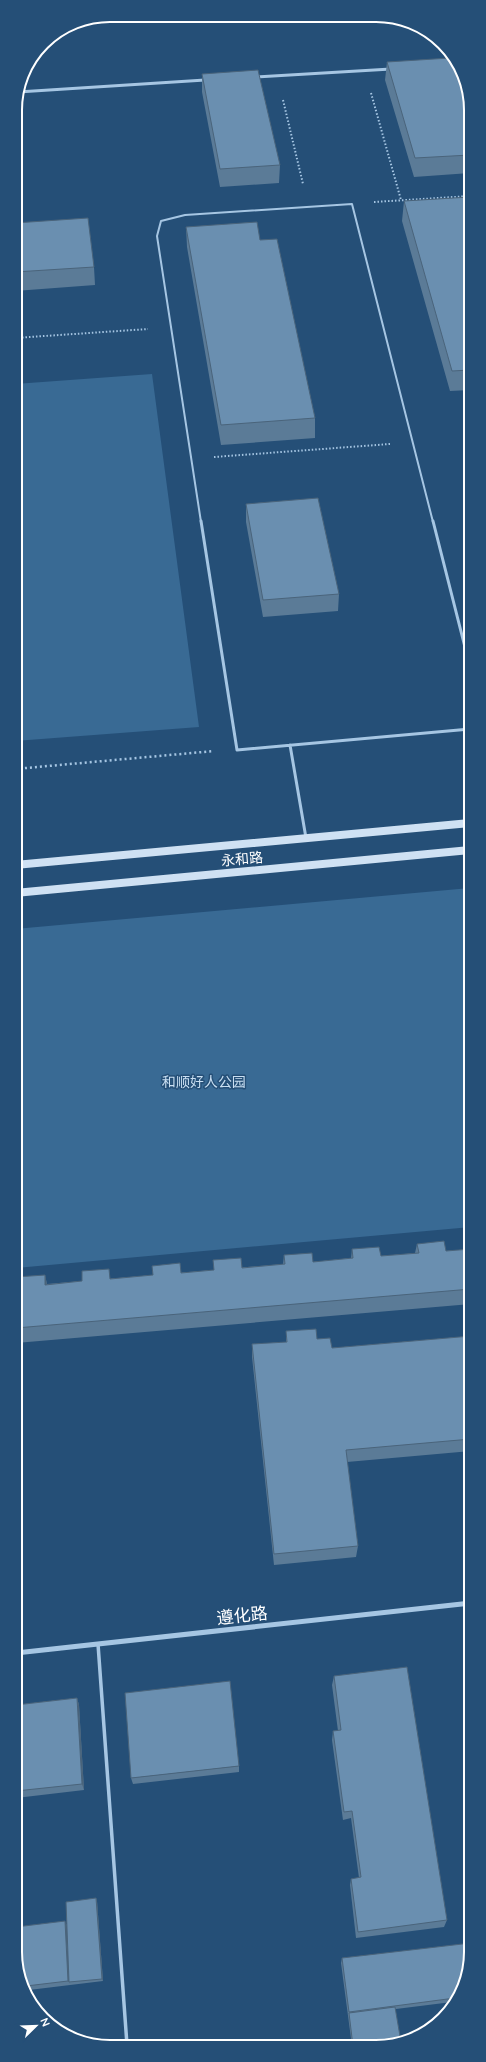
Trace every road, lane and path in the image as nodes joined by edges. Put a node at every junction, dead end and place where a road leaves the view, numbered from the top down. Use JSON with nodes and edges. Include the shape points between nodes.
{"nodes":[{"id":1,"x":399,"y":69,"type":"edge"},
{"id":2,"x":248,"y":78,"type":"edge"},
{"id":3,"x":208,"y":80,"type":"edge"},
{"id":4,"x":369,"y":87,"type":"dead end"},
{"id":5,"x":24,"y":92,"type":"edge"},
{"id":6,"x":282,"y":93,"type":"dead end"},
{"id":7,"x":464,"y":196,"type":"edge"},
{"id":8,"x":401,"y":200,"type":"junction"},
{"id":9,"x":352,"y":204,"type":"junction"},
{"id":10,"x":308,"y":207,"type":"junction"},
{"id":11,"x":171,"y":327,"type":"junction"},
{"id":12,"x":22,"y":338,"type":"edge"},
{"id":13,"x":413,"y":442,"type":"junction"},
{"id":14,"x":191,"y":459,"type":"junction"},
{"id":15,"x":464,"y":643,"type":"edge"},
{"id":16,"x":464,"y":730,"type":"edge"},
{"id":17,"x":290,"y":745,"type":"junction"},
{"id":18,"x":237,"y":750,"type":"junction"},
{"id":19,"x":22,"y":768,"type":"edge"},
{"id":20,"x":464,"y":824,"type":"edge"},
{"id":21,"x":306,"y":839,"type":"junction"},
{"id":22,"x":464,"y":851,"type":"edge"},
{"id":23,"x":22,"y":864,"type":"edge"},
{"id":24,"x":22,"y":892,"type":"edge"},
{"id":25,"x":464,"y":1604,"type":"edge"},
{"id":26,"x":98,"y":1644,"type":"junction"},
{"id":27,"x":22,"y":1652,"type":"edge"},
{"id":28,"x":127,"y":2040,"type":"edge"}],
"edges":[{"from":1,"to":2,"type":"street"},
{"from":3,"to":5,"type":"street"},
{"from":4,"to":8,"type":"path"},
{"from":6,"to":10,"type":"path"},
{"from":7,"to":8,"type":"path"},
{"from":8,"to":9,"type":"path"},
{"from":9,"to":10,"type":"lane"},
{"from":9,"to":13,"type":"lane"},
{"from":10,"to":11,"type":"lane","via":[[185,215],[162,221],[156,236]]},
{"from":11,"to":12,"type":"path"},
{"from":11,"to":14,"type":"lane"},
{"from":13,"to":14,"type":"path"},
{"from":13,"to":15,"type":"lane"},
{"from":14,"to":18,"type":"lane"},
{"from":16,"to":17,"type":"lane"},
{"from":17,"to":18,"type":"lane"},
{"from":17,"to":21,"type":"lane"},
{"from":18,"to":19,"type":"path"},
{"from":20,"to":21,"type":"main road","name":"永和路"},
{"from":21,"to":23,"type":"main road","name":"永和路"},
{"from":22,"to":24,"type":"main road","name":"永和路"},
{"from":25,"to":26,"type":"street","name":"遵化路"},
{"from":26,"to":27,"type":"street","name":"遵化路"},
{"from":26,"to":28,"type":"lane"}]}
